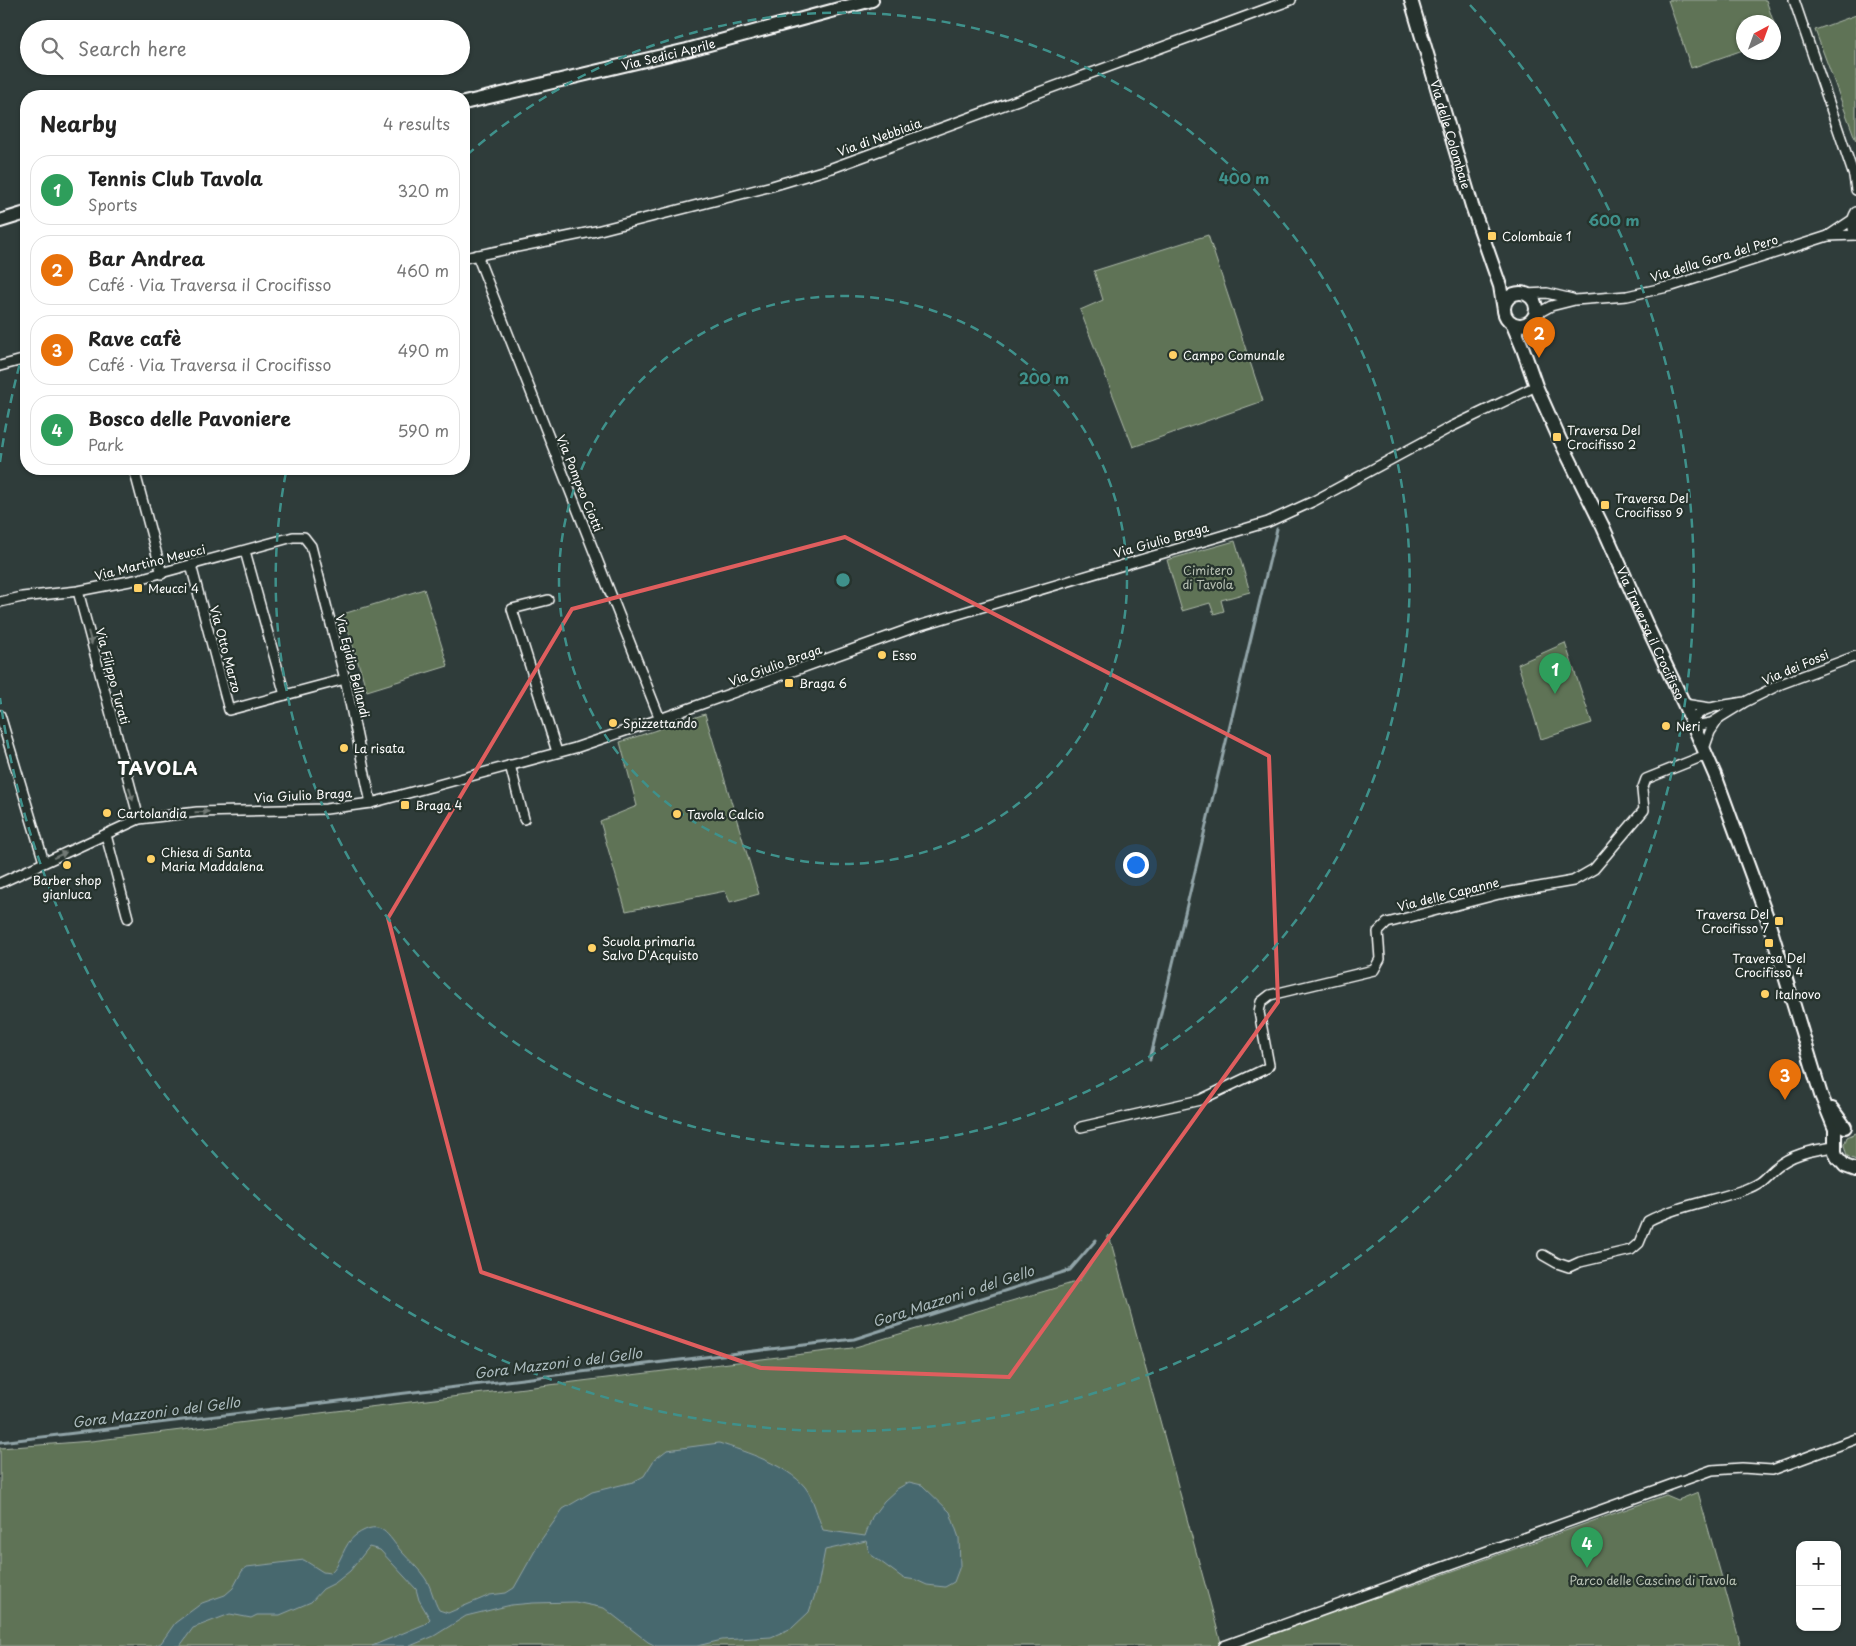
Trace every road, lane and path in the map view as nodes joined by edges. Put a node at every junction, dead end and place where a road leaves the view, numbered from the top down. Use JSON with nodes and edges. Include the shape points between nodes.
{"nodes":[{"id":1,"x":872,"y":0,"type":"edge"},
{"id":2,"x":1291,"y":0,"type":"edge"},
{"id":3,"x":1411,"y":0,"type":"edge"},
{"id":4,"x":1794,"y":0,"type":"edge"},
{"id":5,"x":470,"y":102,"type":"edge"},
{"id":6,"x":1855,"y":178,"type":"edge"},
{"id":7,"x":1856,"y":190,"type":"edge"},
{"id":8,"x":20,"y":215,"type":"edge"},
{"id":9,"x":1854,"y":216,"type":"edge"},
{"id":10,"x":0,"y":221,"type":"edge"},
{"id":11,"x":1856,"y":235,"type":"edge"},
{"id":12,"x":1828,"y":236,"type":"junction"},
{"id":13,"x":477,"y":255,"type":"junction"},
{"id":14,"x":470,"y":257,"type":"edge"},
{"id":15,"x":1493,"y":267,"type":"junction"},
{"id":16,"x":1523,"y":293,"type":"junction"},
{"id":17,"x":1575,"y":300,"type":"junction"},
{"id":18,"x":1504,"y":310,"type":"junction"},
{"id":19,"x":1529,"y":322,"type":"junction"},
{"id":20,"x":1512,"y":323,"type":"junction"},
{"id":21,"x":1523,"y":348,"type":"junction"},
{"id":22,"x":20,"y":361,"type":"edge"},
{"id":23,"x":0,"y":366,"type":"edge"},
{"id":24,"x":1536,"y":386,"type":"junction"},
{"id":25,"x":136,"y":475,"type":"edge"},
{"id":26,"x":304,"y":537,"type":"joint"},
{"id":27,"x":245,"y":551,"type":"junction"},
{"id":28,"x":191,"y":565,"type":"junction"},
{"id":29,"x":162,"y":574,"type":"junction"},
{"id":30,"x":78,"y":591,"type":"junction"},
{"id":31,"x":548,"y":600,"type":"dead end"},
{"id":32,"x":0,"y":602,"type":"edge"},
{"id":33,"x":1856,"y":656,"type":"edge"},
{"id":34,"x":345,"y":679,"type":"junction"},
{"id":35,"x":285,"y":695,"type":"junction"},
{"id":36,"x":1745,"y":702,"type":"junction"},
{"id":37,"x":1684,"y":704,"type":"junction"},
{"id":38,"x":1711,"y":708,"type":"junction"},
{"id":39,"x":0,"y":715,"type":"edge"},
{"id":40,"x":660,"y":719,"type":"junction"},
{"id":41,"x":1719,"y":719,"type":"junction"},
{"id":42,"x":1691,"y":722,"type":"junction"},
{"id":43,"x":4,"y":740,"type":"edge"},
{"id":44,"x":556,"y":752,"type":"junction"},
{"id":45,"x":1705,"y":752,"type":"junction"},
{"id":46,"x":510,"y":764,"type":"junction"},
{"id":47,"x":371,"y":803,"type":"junction"},
{"id":48,"x":524,"y":819,"type":"dead end"},
{"id":49,"x":138,"y":820,"type":"junction"},
{"id":50,"x":106,"y":835,"type":"junction"},
{"id":51,"x":44,"y":862,"type":"junction"},
{"id":52,"x":0,"y":883,"type":"edge"},
{"id":53,"x":128,"y":918,"type":"dead end"},
{"id":54,"x":1821,"y":1095,"type":"junction"},
{"id":55,"x":1850,"y":1126,"type":"edge"},
{"id":56,"x":1081,"y":1127,"type":"dead end"},
{"id":57,"x":1835,"y":1143,"type":"junction"},
{"id":58,"x":1856,"y":1170,"type":"edge"},
{"id":59,"x":1543,"y":1255,"type":"dead end"},
{"id":60,"x":1856,"y":1439,"type":"edge"},
{"id":61,"x":1224,"y":1646,"type":"edge"}],
"edges":[{"from":1,"to":5,"type":"street","name":"Via Sedici Aprile","via":[[687,50]]},
{"from":2,"to":13,"type":"street","name":"Via di Nebbiaia","via":[[832,168],[596,231]]},
{"from":3,"to":15,"type":"street","name":"Via delle Colombaie"},
{"from":4,"to":6,"type":"street"},
{"from":6,"to":7,"type":"street"},
{"from":8,"to":10,"type":"street"},
{"from":9,"to":11,"type":"street","via":[[1852,226]]},
{"from":9,"to":12,"type":"street","name":"Via della Gora del Pero"},
{"from":11,"to":12,"type":"street","name":"Via della Gora del Pero"},
{"from":12,"to":17,"type":"street","name":"Via della Gora del Pero","via":[[1672,286],[1627,296]]},
{"from":13,"to":14,"type":"street","name":"Via di Nebbiaia"},
{"from":13,"to":40,"type":"street","name":"Via Pompeo Ciotti"},
{"from":15,"to":16,"type":"street","name":"Via delle Colombaie","via":[[1510,287]]},
{"from":15,"to":18,"type":"street","name":"Via delle Colombaie"},
{"from":16,"to":17,"type":"street","name":"Via della Gora del Pero","via":[[1547,293]]},
{"from":16,"to":18,"type":"street","via":[[1509,297]]},
{"from":16,"to":19,"type":"street","via":[[1536,305]]},
{"from":17,"to":19,"type":"street","name":"Via della Gora del Pero","via":[[1551,306]]},
{"from":18,"to":20,"type":"street"},
{"from":19,"to":20,"type":"street","via":[[1521,325]]},
{"from":19,"to":21,"type":"street","name":"Via Traversa il Crocifisso","via":[[1523,334]]},
{"from":20,"to":21,"type":"street","name":"Via Traversa il Crocifisso"},
{"from":21,"to":24,"type":"street","name":"Via Traversa il Crocifisso"},
{"from":22,"to":23,"type":"street"},
{"from":24,"to":37,"type":"street","name":"Via Traversa il Crocifisso"},
{"from":24,"to":40,"type":"street","name":"Via Giulio Braga","via":[[1268,522],[918,626]]},
{"from":25,"to":29,"type":"street"},
{"from":26,"to":27,"type":"street","name":"Via Martino Meucci","via":[[293,537]]},
{"from":26,"to":34,"type":"street","name":"Via Egidio Bellandi","via":[[311,546]]},
{"from":27,"to":28,"type":"street","name":"Via Martino Meucci"},
{"from":27,"to":35,"type":"street"},
{"from":28,"to":29,"type":"street","name":"Via Martino Meucci"},
{"from":28,"to":35,"type":"street","name":"Via Otto Marzo","via":[[229,710]]},
{"from":29,"to":30,"type":"street","name":"Via Martino Meucci"},
{"from":30,"to":32,"type":"street","name":"Via Martino Meucci"},
{"from":30,"to":49,"type":"street","name":"Via Filippo Turati","one_way":true},
{"from":31,"to":44,"type":"street","via":[[512,609]]},
{"from":33,"to":36,"type":"street","name":"Via dei Fossi","via":[[1780,684]]},
{"from":34,"to":35,"type":"street","name":"Via Otto Marzo"},
{"from":34,"to":47,"type":"street","name":"Via Egidio Bellandi"},
{"from":36,"to":38,"type":"street","name":"Via dei Fossi"},
{"from":36,"to":41,"type":"street","name":"Via dei Fossi"},
{"from":37,"to":38,"type":"street","name":"Via dei Fossi"},
{"from":37,"to":42,"type":"street","name":"Via Traversa il Crocifisso"},
{"from":38,"to":42,"type":"street","name":"Via dei Fossi","via":[[1698,713]]},
{"from":39,"to":43,"type":"street"},
{"from":40,"to":44,"type":"street","name":"Via Giulio Braga"},
{"from":41,"to":42,"type":"street","name":"Via dei Fossi","via":[[1706,725]]},
{"from":41,"to":45,"type":"street","name":"Via dei Fossi","via":[[1710,732]]},
{"from":42,"to":45,"type":"street","name":"Via Traversa il Crocifisso"},
{"from":43,"to":51,"type":"street"},
{"from":44,"to":46,"type":"street","name":"Via Giulio Braga"},
{"from":45,"to":54,"type":"street","name":"Via Traversa il Crocifisso","via":[[1768,920]]},
{"from":45,"to":56,"type":"street","name":"Via delle Capanne","via":[[1646,779],[1642,790],[1644,810],[1594,869],[1573,880],[1499,894],[1387,923],[1378,932],[1380,959],[1374,970],[1270,995],[1261,1002],[1259,1012],[1267,1068],[1200,1100]]},
{"from":46,"to":47,"type":"street","name":"Via Giulio Braga"},
{"from":46,"to":48,"type":"street"},
{"from":49,"to":47,"type":"street","name":"Via Giulio Braga","one_way":true,"via":[[196,812],[326,809]]},
{"from":49,"to":50,"type":"street","name":"Via Giulio Braga"},
{"from":51,"to":50,"type":"street","name":"Via Giulio Braga","one_way":true},
{"from":50,"to":53,"type":"street"},
{"from":51,"to":52,"type":"street","name":"Via Giulio Braga"},
{"from":54,"to":55,"type":"street","name":"Via Traversa il Crocifisso"},
{"from":54,"to":57,"type":"street","name":"Via Traversa il Crocifisso","via":[[1835,1129]]},
{"from":55,"to":57,"type":"street","name":"Via Traversa il Crocifisso"},
{"from":57,"to":58,"type":"street","name":"Via Traversa il Crocifisso","via":[[1840,1162]]},
{"from":57,"to":59,"type":"street","via":[[1786,1160],[1763,1181],[1746,1189],[1682,1206],[1648,1221],[1631,1250],[1569,1267]]},
{"from":60,"to":61,"type":"street","via":[[1772,1470],[1712,1470]]}]}
